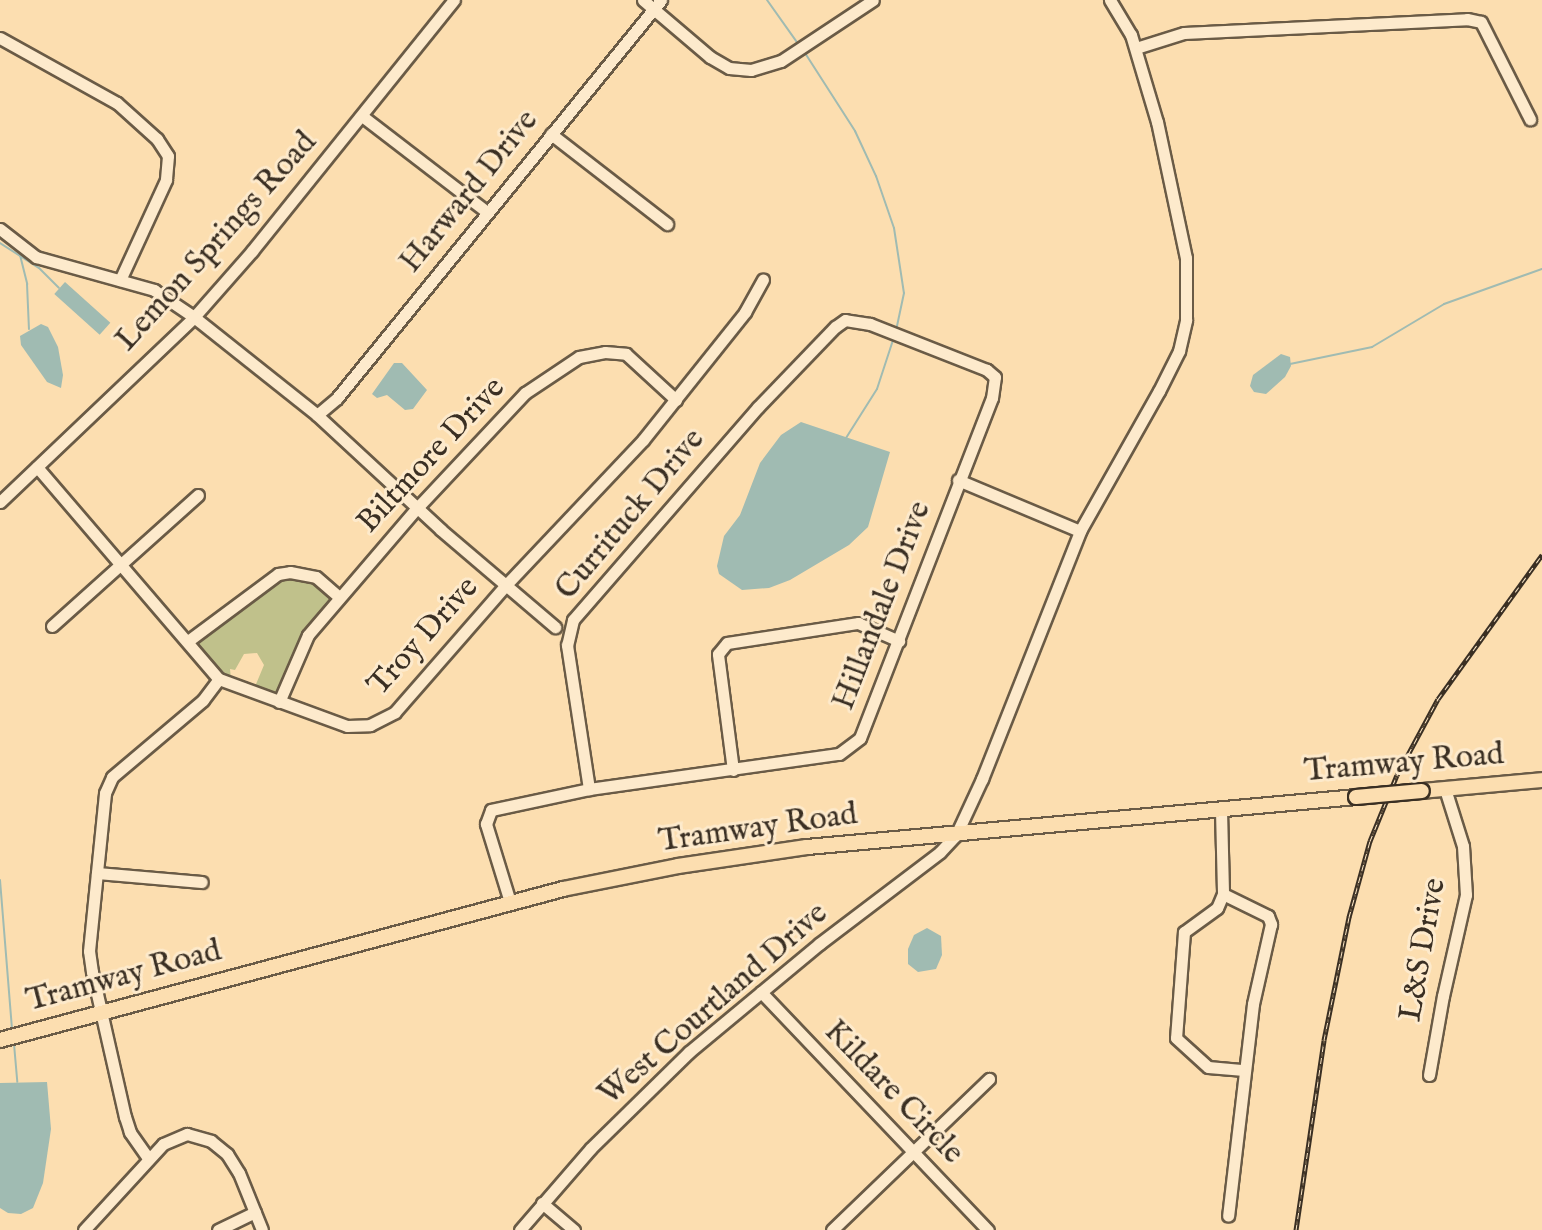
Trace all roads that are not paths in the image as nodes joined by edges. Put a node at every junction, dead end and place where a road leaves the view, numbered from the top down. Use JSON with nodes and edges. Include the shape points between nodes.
{"nodes":[{"id":1,"x":454,"y":0,"type":"edge"},
{"id":2,"x":643,"y":0,"type":"edge"},
{"id":3,"x":873,"y":0,"type":"edge"},
{"id":4,"x":1110,"y":0,"type":"edge"},
{"id":5,"x":658,"y":4,"type":"edge"},
{"id":6,"x":0,"y":38,"type":"edge"},
{"id":7,"x":1136,"y":48,"type":"junction"},
{"id":8,"x":362,"y":116,"type":"junction"},
{"id":9,"x":1530,"y":119,"type":"dead end"},
{"id":10,"x":551,"y":134,"type":"junction"},
{"id":11,"x":487,"y":212,"type":"junction"},
{"id":12,"x":667,"y":224,"type":"dead end"},
{"id":13,"x":0,"y":229,"type":"edge"},
{"id":14,"x":120,"y":280,"type":"junction"},
{"id":15,"x":763,"y":280,"type":"dead end"},
{"id":16,"x":194,"y":317,"type":"junction"},
{"id":17,"x":845,"y":320,"type":"joint"},
{"id":18,"x":676,"y":400,"type":"junction"},
{"id":19,"x":317,"y":415,"type":"junction"},
{"id":20,"x":37,"y":467,"type":"junction"},
{"id":21,"x":958,"y":480,"type":"junction"},
{"id":22,"x":198,"y":495,"type":"dead end"},
{"id":23,"x":0,"y":502,"type":"edge"},
{"id":24,"x":417,"y":508,"type":"junction"},
{"id":25,"x":1080,"y":531,"type":"junction"},
{"id":26,"x":122,"y":563,"type":"junction"},
{"id":27,"x":504,"y":587,"type":"junction"},
{"id":28,"x":339,"y":597,"type":"junction"},
{"id":29,"x":52,"y":626,"type":"dead end"},
{"id":30,"x":555,"y":627,"type":"dead end"},
{"id":31,"x":188,"y":641,"type":"junction"},
{"id":32,"x":899,"y":641,"type":"junction"},
{"id":33,"x":219,"y":679,"type":"junction"},
{"id":34,"x":279,"y":702,"type":"junction"},
{"id":35,"x":733,"y":770,"type":"junction"},
{"id":36,"x":1542,"y":780,"type":"edge"},
{"id":37,"x":589,"y":789,"type":"junction"},
{"id":38,"x":1445,"y":789,"type":"junction"},
{"id":39,"x":1221,"y":810,"type":"junction"},
{"id":40,"x":956,"y":835,"type":"junction"},
{"id":41,"x":97,"y":873,"type":"junction"},
{"id":42,"x":202,"y":882,"type":"dead end"},
{"id":43,"x":1223,"y":894,"type":"junction"},
{"id":44,"x":510,"y":902,"type":"junction"},
{"id":45,"x":761,"y":992,"type":"junction"},
{"id":46,"x":102,"y":1012,"type":"junction"},
{"id":47,"x":0,"y":1040,"type":"edge"},
{"id":48,"x":1244,"y":1070,"type":"junction"},
{"id":49,"x":1429,"y":1075,"type":"dead end"},
{"id":50,"x":989,"y":1079,"type":"dead end"},
{"id":51,"x":913,"y":1151,"type":"junction"},
{"id":52,"x":148,"y":1158,"type":"junction"},
{"id":53,"x":542,"y":1203,"type":"junction"},
{"id":54,"x":255,"y":1212,"type":"junction"},
{"id":55,"x":1228,"y":1216,"type":"dead end"},
{"id":56,"x":84,"y":1230,"type":"edge"},
{"id":57,"x":218,"y":1230,"type":"edge"},
{"id":58,"x":262,"y":1230,"type":"edge"},
{"id":59,"x":520,"y":1230,"type":"edge"},
{"id":60,"x":574,"y":1230,"type":"edge"},
{"id":61,"x":832,"y":1230,"type":"edge"},
{"id":62,"x":988,"y":1230,"type":"edge"}],
"edges":[{"from":1,"to":8,"type":"street","name":"Lemon Springs Road"},
{"from":2,"to":5,"type":"street"},
{"from":3,"to":5,"type":"street","via":[[781,61],[751,70],[729,68],[710,57]]},
{"from":4,"to":7,"type":"street"},
{"from":5,"to":10,"type":"street","name":"Harward Drive"},
{"from":6,"to":14,"type":"street","via":[[117,103],[168,156],[166,180]]},
{"from":7,"to":9,"type":"street","via":[[1184,33],[1241,28],[1467,19],[1481,22]]},
{"from":7,"to":25,"type":"street","via":[[1186,258],[1186,320],[1179,351],[1159,391]]},
{"from":8,"to":11,"type":"street"},
{"from":8,"to":16,"type":"street","name":"Lemon Springs Road"},
{"from":10,"to":11,"type":"street","name":"Harward Drive"},
{"from":10,"to":12,"type":"street"},
{"from":11,"to":19,"type":"street","name":"Harward Drive","via":[[337,398]]},
{"from":13,"to":14,"type":"street","via":[[36,257]]},
{"from":14,"to":16,"type":"street","via":[[154,290]]},
{"from":15,"to":18,"type":"street","name":"Troy Drive","via":[[745,312]]},
{"from":16,"to":19,"type":"street"},
{"from":16,"to":20,"type":"street","name":"Lemon Springs Road"},
{"from":17,"to":21,"type":"street","name":"Hillandale Drive","via":[[870,324],[995,377],[992,398]]},
{"from":17,"to":37,"type":"street","name":"Currituck Drive","via":[[758,407],[573,620],[567,645]]},
{"from":18,"to":24,"type":"street","name":"Biltmore Drive","via":[[626,354],[579,357],[525,393]]},
{"from":18,"to":27,"type":"street","name":"Troy Drive"},
{"from":19,"to":24,"type":"street"},
{"from":20,"to":23,"type":"street","name":"Lemon Springs Road"},
{"from":20,"to":26,"type":"street","name":"Troy Drive"},
{"from":21,"to":25,"type":"street"},
{"from":21,"to":32,"type":"street","name":"Hillandale Drive"},
{"from":22,"to":26,"type":"street"},
{"from":24,"to":27,"type":"street"},
{"from":24,"to":28,"type":"street","name":"Biltmore Drive"},
{"from":25,"to":40,"type":"street"},
{"from":26,"to":29,"type":"street"},
{"from":26,"to":31,"type":"street","name":"Troy Drive"},
{"from":27,"to":30,"type":"street"},
{"from":27,"to":34,"type":"street","name":"Troy Drive","via":[[384,720],[347,726]]},
{"from":28,"to":31,"type":"street","via":[[316,577],[278,574]]},
{"from":28,"to":34,"type":"street","name":"Biltmore Drive","via":[[300,647]]},
{"from":31,"to":33,"type":"street","name":"Troy Drive"},
{"from":32,"to":35,"type":"street","name":"Hillandale Drive","via":[[860,738],[850,748]]},
{"from":32,"to":35,"type":"street","via":[[858,623],[727,643],[718,654]]},
{"from":33,"to":34,"type":"street","name":"Troy Drive"},
{"from":33,"to":41,"type":"street","via":[[203,700],[112,777],[105,793]]},
{"from":35,"to":37,"type":"street","name":"Hillandale Drive"},
{"from":36,"to":38,"type":"main road","name":"Tramway Road"},
{"from":37,"to":44,"type":"street","name":"Hillandale Drive","via":[[491,810],[486,824]]},
{"from":38,"to":39,"type":"main road","name":"Tramway Road","bridge":true},
{"from":38,"to":49,"type":"street","name":"L&S Drive","via":[[1463,846],[1466,895]]},
{"from":39,"to":40,"type":"main road","name":"Tramway Road"},
{"from":39,"to":43,"type":"street"},
{"from":40,"to":44,"type":"main road","name":"Tramway Road","via":[[807,847],[678,866]]},
{"from":40,"to":45,"type":"street","name":"West Courtland Drive"},
{"from":41,"to":42,"type":"street"},
{"from":41,"to":46,"type":"street","via":[[89,951]]},
{"from":43,"to":48,"type":"street","via":[[1268,916],[1271,924]]},
{"from":43,"to":48,"type":"street","via":[[1217,908],[1184,932],[1176,1038],[1208,1067]]},
{"from":44,"to":46,"type":"main road","name":"Tramway Road"},
{"from":45,"to":51,"type":"street","name":"Kildare Circle"},
{"from":45,"to":53,"type":"street","name":"West Courtland Drive","via":[[625,1112]]},
{"from":46,"to":47,"type":"main road","name":"Tramway Road"},
{"from":46,"to":52,"type":"street","via":[[130,1132]]},
{"from":48,"to":55,"type":"street"},
{"from":50,"to":51,"type":"street"},
{"from":51,"to":61,"type":"street"},
{"from":51,"to":62,"type":"street","name":"Kildare Circle"},
{"from":52,"to":54,"type":"street","via":[[163,1144],[187,1134],[211,1141],[239,1173]]},
{"from":52,"to":56,"type":"street"},
{"from":53,"to":59,"type":"street","name":"West Courtland Drive"},
{"from":53,"to":60,"type":"street"},
{"from":54,"to":57,"type":"street"},
{"from":54,"to":58,"type":"street"}]}
